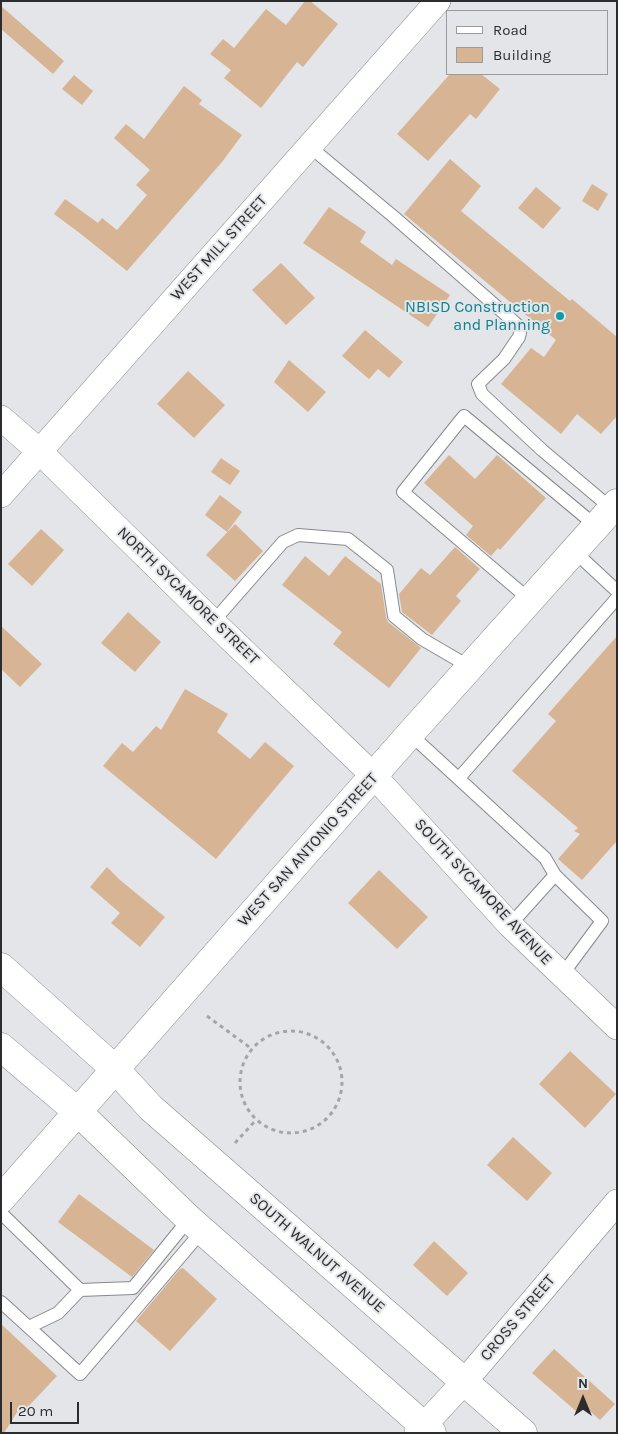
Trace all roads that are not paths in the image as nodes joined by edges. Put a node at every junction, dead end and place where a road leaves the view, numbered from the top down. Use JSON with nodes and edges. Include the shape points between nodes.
{"nodes":[{"id":1,"x":438,"y":1,"type":"edge"},
{"id":2,"x":309,"y":146,"type":"junction"},
{"id":3,"x":1,"y":418,"type":"edge"},
{"id":4,"x":39,"y":451,"type":"junction"},
{"id":5,"x":1,"y":494,"type":"edge"},
{"id":6,"x":608,"y":513,"type":"edge"},
{"id":7,"x":574,"y":551,"type":"junction"},
{"id":8,"x":617,"y":591,"type":"edge"},
{"id":9,"x":617,"y":598,"type":"edge"},
{"id":10,"x":530,"y":600,"type":"junction"},
{"id":11,"x":213,"y":622,"type":"junction"},
{"id":12,"x":470,"y":667,"type":"junction"},
{"id":13,"x":410,"y":734,"type":"junction"},
{"id":14,"x":374,"y":776,"type":"junction"},
{"id":15,"x":459,"y":778,"type":"junction"},
{"id":16,"x":555,"y":875,"type":"junction"},
{"id":17,"x":510,"y":925,"type":"junction"},
{"id":18,"x":1,"y":967,"type":"edge"},
{"id":19,"x":562,"y":974,"type":"junction"},
{"id":20,"x":617,"y":1027,"type":"edge"},
{"id":21,"x":1,"y":1047,"type":"edge"},
{"id":22,"x":115,"y":1069,"type":"junction"},
{"id":23,"x":79,"y":1112,"type":"junction"},
{"id":24,"x":1,"y":1199,"type":"edge"},
{"id":25,"x":617,"y":1202,"type":"edge"},
{"id":26,"x":1,"y":1213,"type":"edge"},
{"id":27,"x":196,"y":1224,"type":"junction"},
{"id":28,"x":80,"y":1290,"type":"junction"},
{"id":29,"x":1,"y":1302,"type":"edge"},
{"id":30,"x":29,"y":1327,"type":"junction"},
{"id":31,"x":464,"y":1382,"type":"junction"},
{"id":32,"x":424,"y":1430,"type":"edge"},
{"id":33,"x":523,"y":1433,"type":"edge"}],
"edges":[{"from":1,"to":2,"type":"street","name":"WEST MILL STREET"},
{"from":2,"to":4,"type":"street","name":"WEST MILL STREET"},
{"from":2,"to":6,"type":"lane","via":[[521,328],[519,337],[504,358],[478,384],[482,394]]},
{"from":3,"to":4,"type":"street","name":"NORTH SYCAMORE STREET"},
{"from":4,"to":5,"type":"street","name":"WEST MILL STREET"},
{"from":4,"to":11,"type":"street","name":"NORTH SYCAMORE STREET"},
{"from":6,"to":7,"type":"main road","name":"WEST SAN ANTONIO STREET"},
{"from":6,"to":10,"type":"lane","via":[[464,416],[404,492]]},
{"from":7,"to":8,"type":"lane"},
{"from":7,"to":10,"type":"main road","name":"WEST SAN ANTONIO STREET"},
{"from":9,"to":15,"type":"lane"},
{"from":10,"to":12,"type":"main road","name":"WEST SAN ANTONIO STREET"},
{"from":11,"to":12,"type":"lane","via":[[283,542],[298,535],[348,539],[387,570],[394,616],[422,640]]},
{"from":11,"to":14,"type":"street","name":"NORTH SYCAMORE STREET"},
{"from":12,"to":13,"type":"main road","name":"WEST SAN ANTONIO STREET"},
{"from":13,"to":14,"type":"main road","name":"WEST SAN ANTONIO STREET"},
{"from":13,"to":15,"type":"lane"},
{"from":14,"to":17,"type":"street","name":"SOUTH SYCAMORE AVENUE"},
{"from":14,"to":22,"type":"main road","name":"WEST SAN ANTONIO STREET"},
{"from":15,"to":16,"type":"lane","via":[[545,858]]},
{"from":16,"to":17,"type":"lane"},
{"from":16,"to":19,"type":"lane","via":[[602,921]]},
{"from":17,"to":19,"type":"street","name":"SOUTH SYCAMORE AVENUE"},
{"from":18,"to":22,"type":"main road","name":"SOUTH WALNUT AVENUE"},
{"from":19,"to":20,"type":"street","name":"SOUTH SYCAMORE AVENUE"},
{"from":21,"to":23,"type":"main road"},
{"from":22,"to":23,"type":"main road","name":"WEST SAN ANTONIO STREET"},
{"from":22,"to":31,"type":"main road","name":"SOUTH WALNUT AVENUE","via":[[151,1108]]},
{"from":23,"to":24,"type":"main road","name":"WEST SAN ANTONIO STREET"},
{"from":23,"to":27,"type":"main road"},
{"from":25,"to":31,"type":"street","name":"CROSS STREET"},
{"from":26,"to":28,"type":"lane"},
{"from":27,"to":28,"type":"lane","via":[[132,1288]]},
{"from":27,"to":30,"type":"lane","via":[[80,1374]]},
{"from":27,"to":32,"type":"main road"},
{"from":28,"to":30,"type":"lane","via":[[58,1313]]},
{"from":29,"to":30,"type":"lane"},
{"from":31,"to":32,"type":"street","name":"CROSS STREET"},
{"from":31,"to":33,"type":"main road","name":"SOUTH WALNUT AVENUE"}]}
